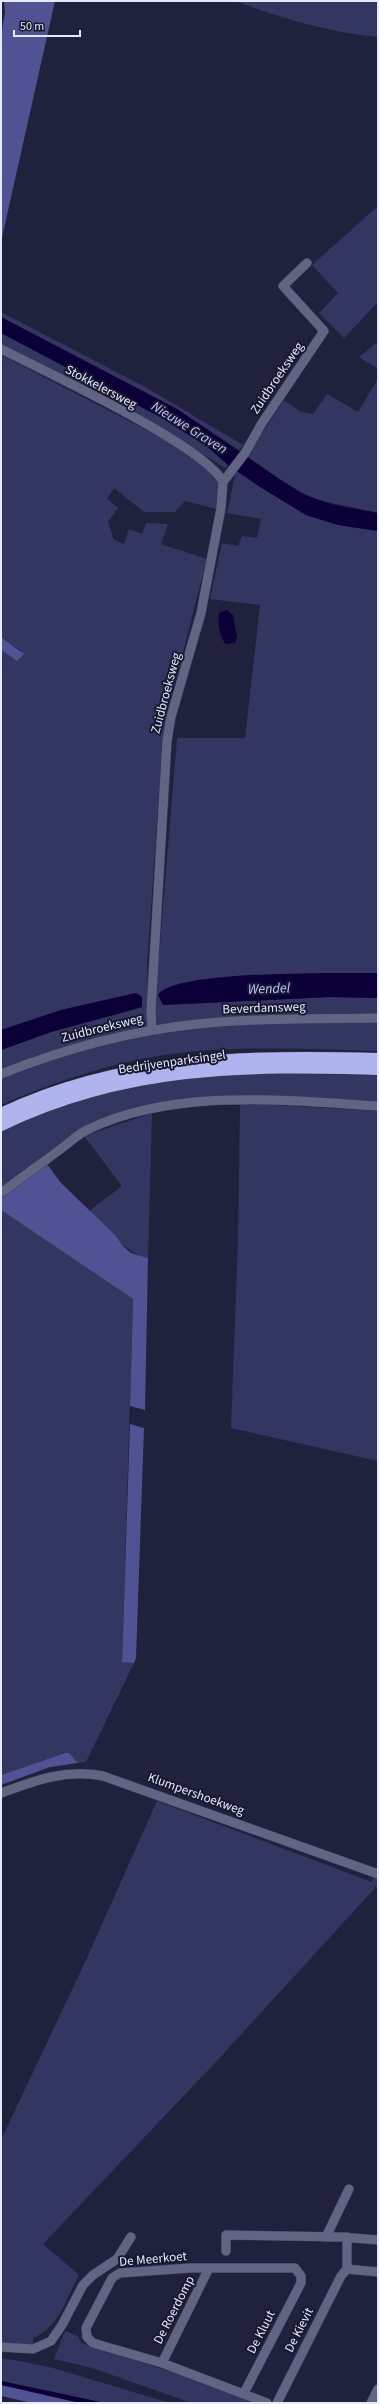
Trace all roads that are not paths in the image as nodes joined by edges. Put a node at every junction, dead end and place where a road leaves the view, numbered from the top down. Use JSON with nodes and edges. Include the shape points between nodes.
{"nodes":[{"id":1,"x":307,"y":263,"type":"dead end"},
{"id":2,"x":1,"y":349,"type":"edge"},
{"id":3,"x":223,"y":482,"type":"junction"},
{"id":4,"x":378,"y":1018,"type":"edge"},
{"id":5,"x":152,"y":1030,"type":"junction"},
{"id":6,"x":378,"y":1059,"type":"edge"},
{"id":7,"x":378,"y":1069,"type":"edge"},
{"id":8,"x":1,"y":1074,"type":"edge"},
{"id":9,"x":378,"y":1106,"type":"edge"},
{"id":10,"x":1,"y":1114,"type":"edge"},
{"id":11,"x":1,"y":1125,"type":"edge"},
{"id":12,"x":1,"y":1193,"type":"edge"},
{"id":13,"x":1,"y":1793,"type":"edge"},
{"id":14,"x":378,"y":1874,"type":"edge"},
{"id":15,"x":349,"y":2189,"type":"dead end"},
{"id":16,"x":326,"y":2236,"type":"junction"},
{"id":17,"x":131,"y":2237,"type":"dead end"},
{"id":18,"x":347,"y":2237,"type":"junction"},
{"id":19,"x":378,"y":2240,"type":"edge"},
{"id":20,"x":226,"y":2252,"type":"dead end"},
{"id":21,"x":209,"y":2268,"type":"junction"},
{"id":22,"x":347,"y":2269,"type":"junction"},
{"id":23,"x":378,"y":2272,"type":"edge"},
{"id":24,"x":300,"y":2283,"type":"joint"},
{"id":25,"x":5,"y":2347,"type":"edge"},
{"id":26,"x":162,"y":2363,"type":"junction"},
{"id":27,"x":378,"y":2389,"type":"edge"},
{"id":28,"x":244,"y":2393,"type":"junction"},
{"id":29,"x":267,"y":2403,"type":"edge"},
{"id":30,"x":277,"y":2403,"type":"edge"},
{"id":31,"x":371,"y":2403,"type":"edge"}],
"edges":[{"from":1,"to":3,"type":"street","name":"Zuidbroeksweg","via":[[284,286],[324,331],[262,423],[246,453]]},
{"from":2,"to":3,"type":"street","name":"Stokkelersweg","via":[[157,431],[206,462],[215,469]]},
{"from":3,"to":5,"type":"street","name":"Zuidbroeksweg","via":[[221,508],[201,614],[166,741]]},
{"from":4,"to":5,"type":"street","name":"Beverdamsweg","via":[[237,1021]]},
{"from":5,"to":8,"type":"street","name":"Zuidbroeksweg","via":[[99,1040]]},
{"from":6,"to":10,"type":"highway","name":"Bedrijvenparksingel","via":[[225,1059],[153,1067],[79,1085]]},
{"from":7,"to":11,"type":"highway","name":"Bedrijvenparksingel","via":[[242,1067],[156,1076],[79,1094]]},
{"from":9,"to":12,"type":"street","via":[[240,1100],[199,1102],[144,1112],[110,1120],[87,1130]]},
{"from":13,"to":14,"type":"street","name":"Klumpershoekweg","via":[[62,1774],[104,1776]]},
{"from":15,"to":16,"type":"street"},
{"from":16,"to":18,"type":"street"},
{"from":16,"to":20,"type":"street","via":[[226,2235]]},
{"from":17,"to":25,"type":"street","via":[[117,2259],[83,2285],[51,2340],[33,2349]]},
{"from":18,"to":19,"type":"street"},
{"from":18,"to":22,"type":"street"},
{"from":21,"to":24,"type":"street","name":"De Meerkoet","via":[[295,2268],[302,2276]]},
{"from":21,"to":26,"type":"street","name":"De Roerdomp"},
{"from":21,"to":26,"type":"street","name":"De Meerkoet","via":[[115,2275],[86,2328],[87,2337],[93,2343]]},
{"from":22,"to":23,"type":"street"},
{"from":22,"to":30,"type":"street","name":"De Kievit","via":[[341,2276]]},
{"from":24,"to":28,"type":"street","name":"De Kluut"},
{"from":26,"to":28,"type":"street","name":"De Meerkoet"},
{"from":27,"to":31,"type":"street"},
{"from":28,"to":29,"type":"street","name":"De Meerkoet"}]}
